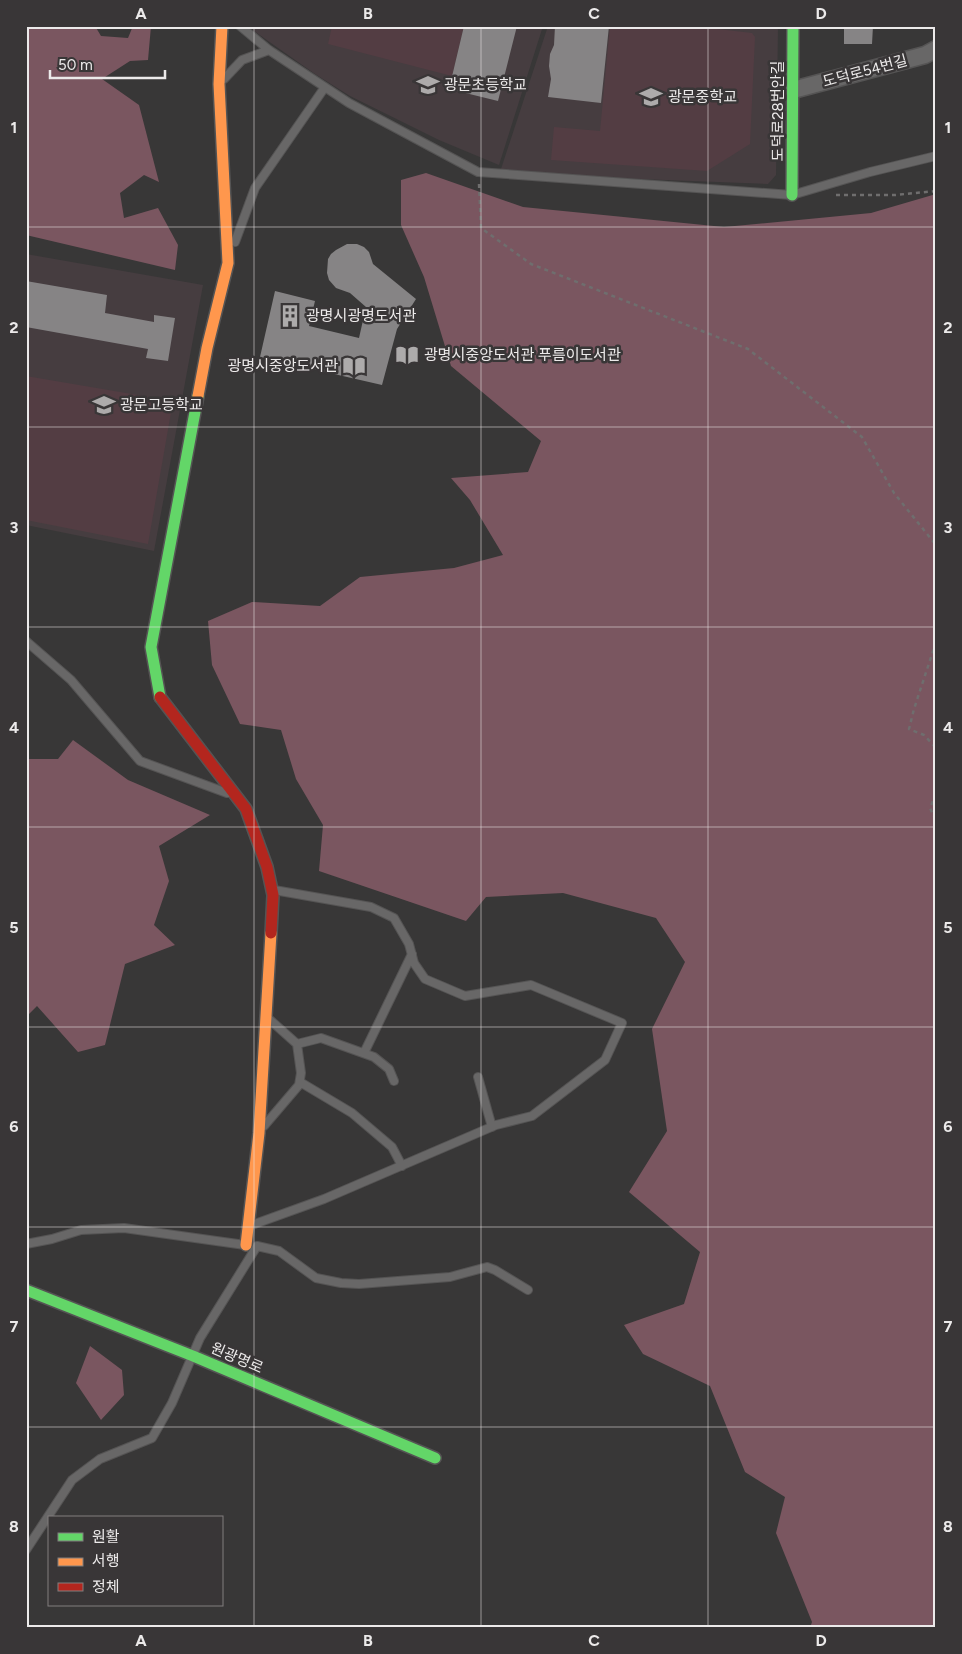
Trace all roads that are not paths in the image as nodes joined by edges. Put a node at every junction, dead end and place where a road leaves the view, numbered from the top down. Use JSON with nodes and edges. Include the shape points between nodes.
{"nodes":[{"id":1,"x":222,"y":26,"type":"edge"},
{"id":2,"x":240,"y":26,"type":"edge"},
{"id":3,"x":792,"y":26,"type":"edge"},
{"id":4,"x":936,"y":49,"type":"edge"},
{"id":5,"x":269,"y":50,"type":"junction"},
{"id":6,"x":219,"y":84,"type":"junction"},
{"id":7,"x":325,"y":88,"type":"junction"},
{"id":8,"x":793,"y":90,"type":"junction"},
{"id":9,"x":936,"y":156,"type":"edge"},
{"id":10,"x":792,"y":195,"type":"junction"},
{"id":11,"x":228,"y":263,"type":"junction"},
{"id":12,"x":26,"y":641,"type":"edge"},
{"id":13,"x":237,"y":797,"type":"junction"},
{"id":14,"x":272,"y":890,"type":"junction"},
{"id":15,"x":412,"y":954,"type":"junction"},
{"id":16,"x":266,"y":1016,"type":"junction"},
{"id":17,"x":298,"y":1044,"type":"junction"},
{"id":18,"x":364,"y":1053,"type":"junction"},
{"id":19,"x":478,"y":1077,"type":"dead end"},
{"id":20,"x":394,"y":1081,"type":"dead end"},
{"id":21,"x":300,"y":1082,"type":"junction"},
{"id":22,"x":492,"y":1127,"type":"junction"},
{"id":23,"x":259,"y":1133,"type":"junction"},
{"id":24,"x":402,"y":1166,"type":"junction"},
{"id":25,"x":248,"y":1227,"type":"junction"},
{"id":26,"x":26,"y":1244,"type":"edge"},
{"id":27,"x":251,"y":1246,"type":"junction"},
{"id":28,"x":26,"y":1290,"type":"edge"},
{"id":29,"x":528,"y":1290,"type":"dead end"},
{"id":30,"x":193,"y":1356,"type":"junction"},
{"id":31,"x":436,"y":1458,"type":"dead end"},
{"id":32,"x":48,"y":1516,"type":"edge"},
{"id":33,"x":48,"y":1517,"type":"edge"},
{"id":34,"x":26,"y":1550,"type":"edge"}],
"edges":[{"from":1,"to":6,"type":"street"},
{"from":2,"to":5,"type":"lane"},
{"from":3,"to":8,"type":"street","name":"도덕로28번안길"},
{"from":4,"to":8,"type":"street","name":"도덕로54번길","via":[[926,55]]},
{"from":5,"to":6,"type":"lane","via":[[242,60]]},
{"from":5,"to":7,"type":"lane"},
{"from":6,"to":11,"type":"street"},
{"from":7,"to":10,"type":"lane","via":[[478,172]]},
{"from":7,"to":11,"type":"lane","via":[[255,188]]},
{"from":8,"to":10,"type":"street","name":"도덕로28번안길"},
{"from":9,"to":10,"type":"lane"},
{"from":11,"to":13,"type":"street","via":[[207,348],[152,647],[159,694]]},
{"from":12,"to":13,"type":"lane","via":[[71,680],[140,761]]},
{"from":13,"to":14,"type":"street","via":[[246,809]]},
{"from":14,"to":15,"type":"lane","via":[[371,907],[394,918]]},
{"from":14,"to":16,"type":"street"},
{"from":15,"to":18,"type":"lane"},
{"from":15,"to":22,"type":"lane","via":[[424,978],[465,996],[532,985],[622,1023],[605,1060],[532,1116]]},
{"from":16,"to":17,"type":"lane"},
{"from":16,"to":23,"type":"street"},
{"from":17,"to":18,"type":"lane","via":[[321,1038]]},
{"from":17,"to":21,"type":"lane"},
{"from":18,"to":20,"type":"lane","via":[[389,1069]]},
{"from":19,"to":22,"type":"lane"},
{"from":21,"to":23,"type":"lane"},
{"from":21,"to":24,"type":"lane","via":[[352,1113],[392,1147]]},
{"from":22,"to":24,"type":"lane"},
{"from":23,"to":25,"type":"street"},
{"from":24,"to":25,"type":"lane"},
{"from":25,"to":27,"type":"street"},
{"from":26,"to":27,"type":"lane","via":[[52,1240],[81,1230],[124,1228]]},
{"from":27,"to":29,"type":"lane","via":[[279,1252],[316,1278],[341,1283],[450,1277],[487,1267]]},
{"from":27,"to":30,"type":"lane"},
{"from":28,"to":30,"type":"street","name":"원광명로"},
{"from":30,"to":31,"type":"street","name":"원광명로"},
{"from":30,"to":32,"type":"lane","via":[[152,1438],[100,1460],[72,1480]]},
{"from":33,"to":34,"type":"lane"}]}
